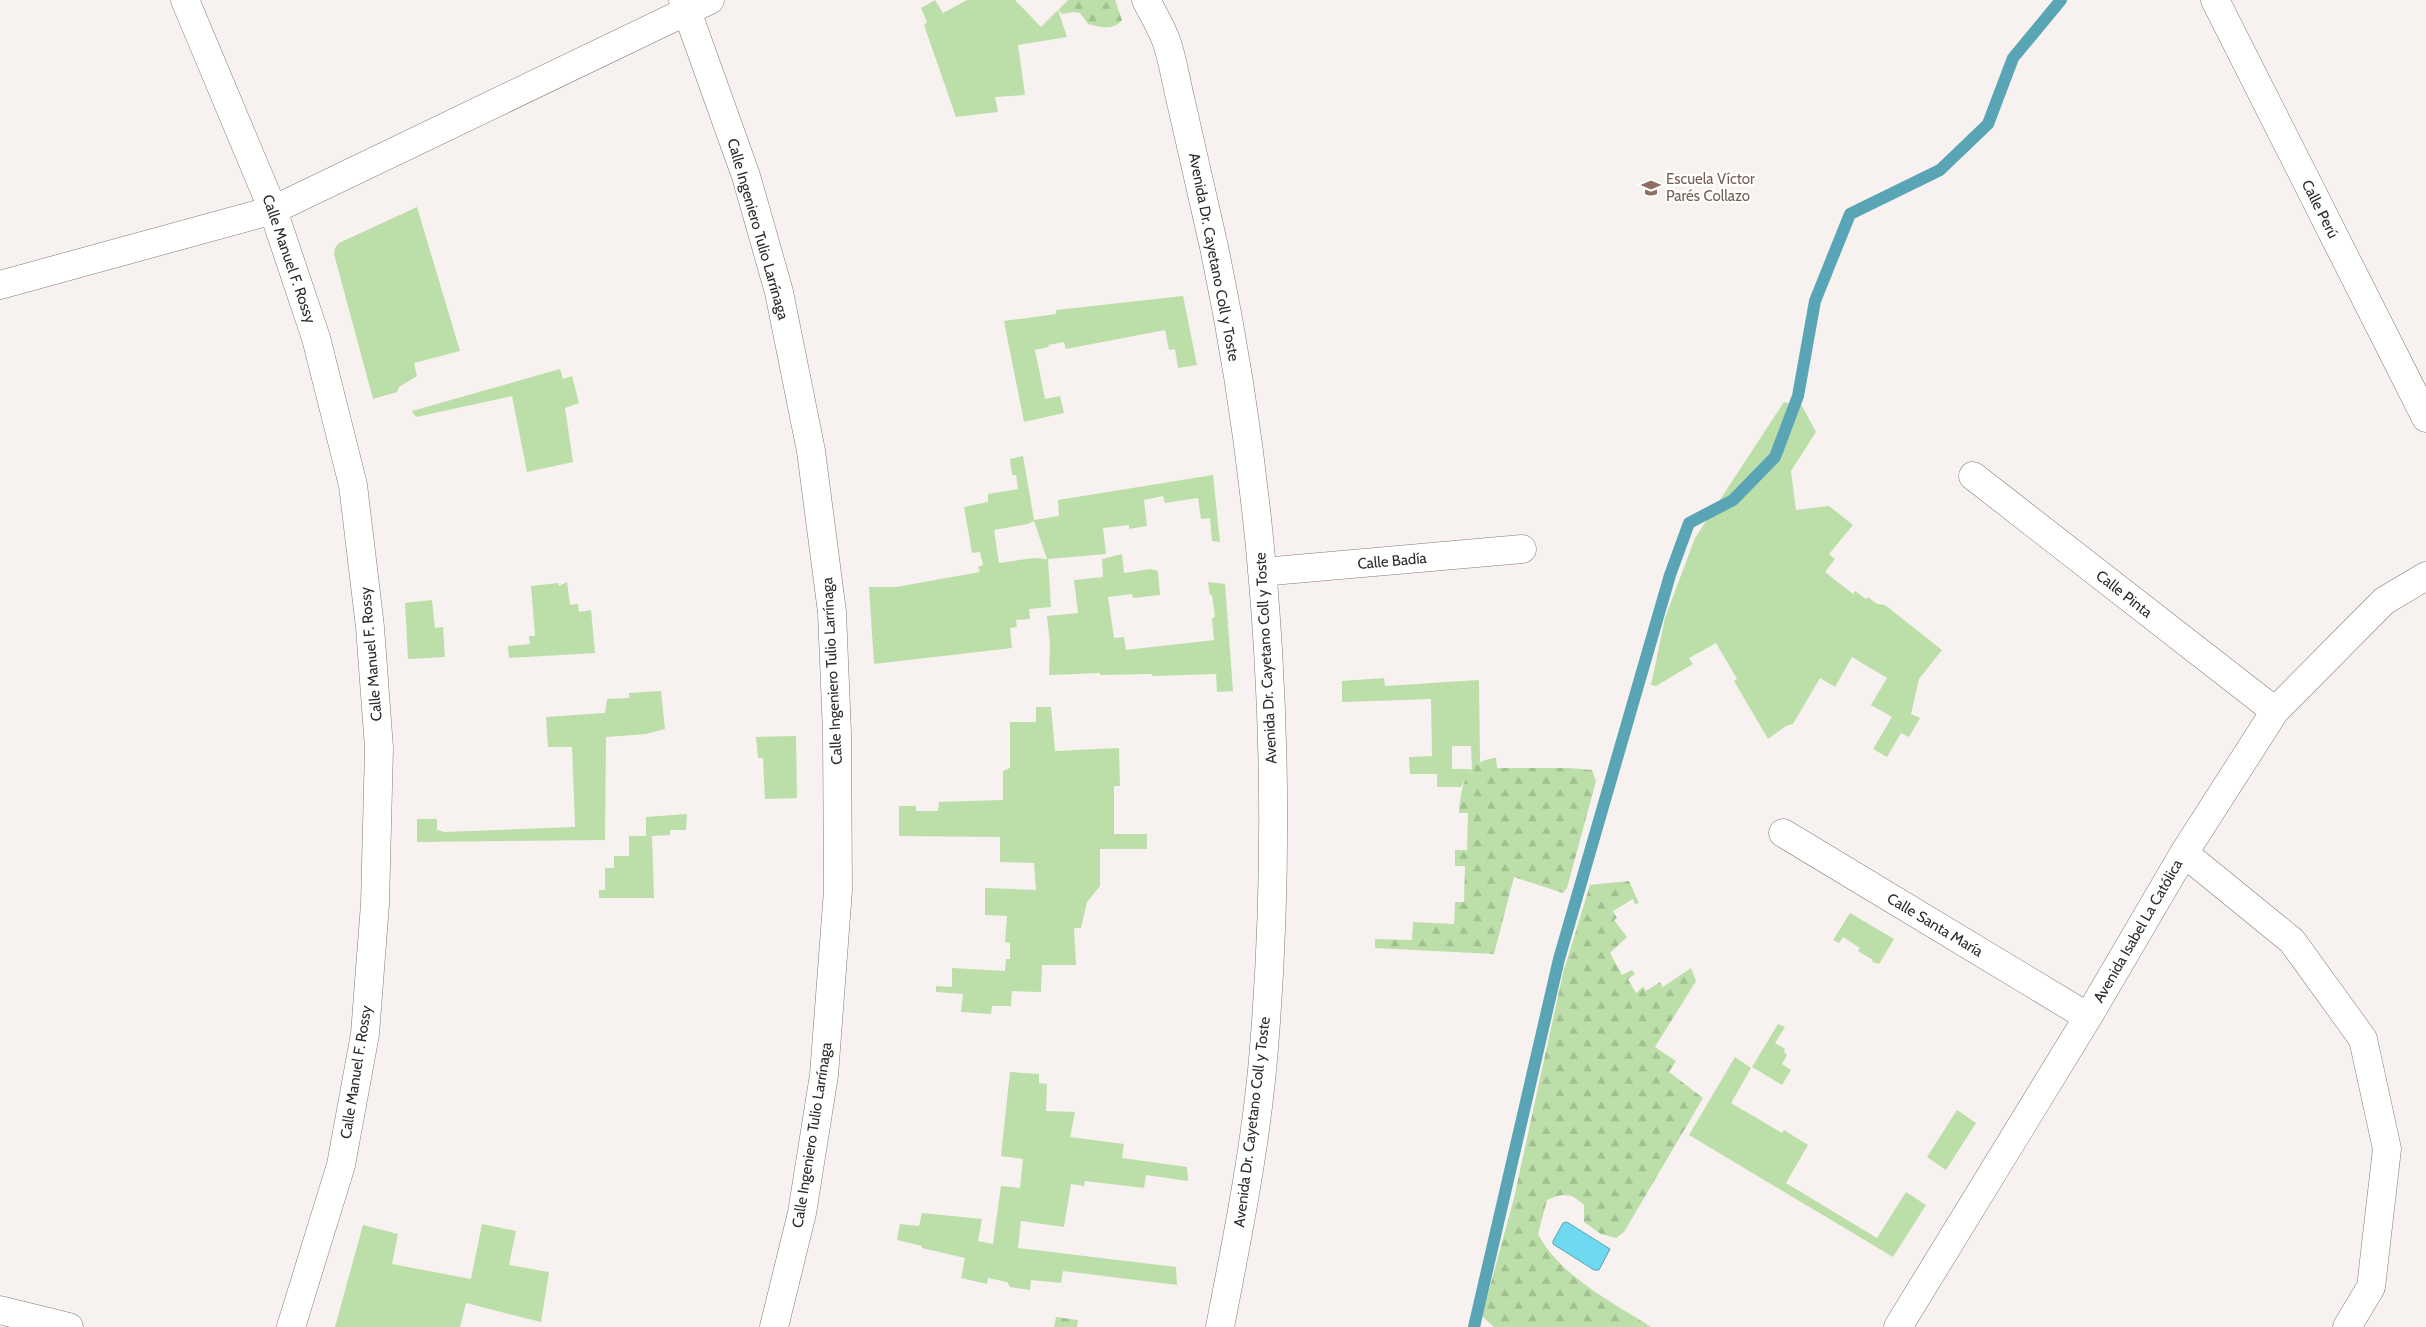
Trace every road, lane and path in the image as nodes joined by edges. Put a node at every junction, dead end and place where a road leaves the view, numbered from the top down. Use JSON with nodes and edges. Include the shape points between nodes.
{"nodes":[{"id":1,"x":185,"y":0,"type":"edge"},
{"id":2,"x":1146,"y":0,"type":"edge"},
{"id":3,"x":2215,"y":0,"type":"edge"},
{"id":4,"x":694,"y":4,"type":"edge"},
{"id":5,"x":273,"y":210,"type":"junction"},
{"id":6,"x":0,"y":285,"type":"edge"},
{"id":7,"x":2426,"y":418,"type":"edge"},
{"id":8,"x":1973,"y":476,"type":"dead end"},
{"id":9,"x":1522,"y":549,"type":"dead end"},
{"id":10,"x":1262,"y":572,"type":"junction"},
{"id":11,"x":2426,"y":576,"type":"edge"},
{"id":12,"x":2275,"y":711,"type":"junction"},
{"id":13,"x":1783,"y":833,"type":"dead end"},
{"id":14,"x":2184,"y":853,"type":"junction"},
{"id":15,"x":2088,"y":1017,"type":"junction"},
{"id":16,"x":0,"y":1310,"type":"edge"},
{"id":17,"x":69,"y":1327,"type":"edge"},
{"id":18,"x":291,"y":1327,"type":"edge"},
{"id":19,"x":774,"y":1327,"type":"edge"},
{"id":20,"x":1220,"y":1327,"type":"edge"},
{"id":21,"x":1898,"y":1327,"type":"edge"},
{"id":22,"x":2347,"y":1327,"type":"edge"}],
"edges":[{"from":1,"to":5,"type":"street","name":"Calle Manuel F. Rossy"},
{"from":2,"to":10,"type":"street","name":"Avenida Dr. Cayetano Coll y Toste","via":[[1166,41],[1228,315]]},
{"from":3,"to":7,"type":"street","name":"Calle Perú"},
{"from":4,"to":5,"type":"street"},
{"from":4,"to":19,"type":"street","name":"Calle Ingeniero Tulio Larrínaga","via":[[779,292],[811,450],[832,612],[838,890],[824,1076],[802,1213]]},
{"from":5,"to":6,"type":"street"},
{"from":5,"to":18,"type":"street","name":"Calle Manuel F. Rossy","via":[[316,338],[354,485],[370,627],[378,748],[375,904],[365,1034],[341,1165]]},
{"from":8,"to":12,"type":"street","name":"Calle Pinta"},
{"from":9,"to":10,"type":"street","name":"Calle Badía"},
{"from":10,"to":20,"type":"street","name":"Avenida Dr. Cayetano Coll y Toste","via":[[1272,755],[1271,934],[1262,1062],[1240,1222]]},
{"from":11,"to":12,"type":"street","name":"Avenida Isabel La Católica","via":[[2384,601]]},
{"from":12,"to":14,"type":"street","name":"Avenida Isabel La Católica"},
{"from":13,"to":15,"type":"street","name":"Calle Santa María"},
{"from":14,"to":15,"type":"street","name":"Avenida Isabel La Católica"},
{"from":14,"to":22,"type":"street","via":[[2292,941],[2363,1039],[2386,1149],[2371,1287]]},
{"from":15,"to":21,"type":"street","name":"Avenida Isabel La Católica"},
{"from":16,"to":17,"type":"street"}]}
